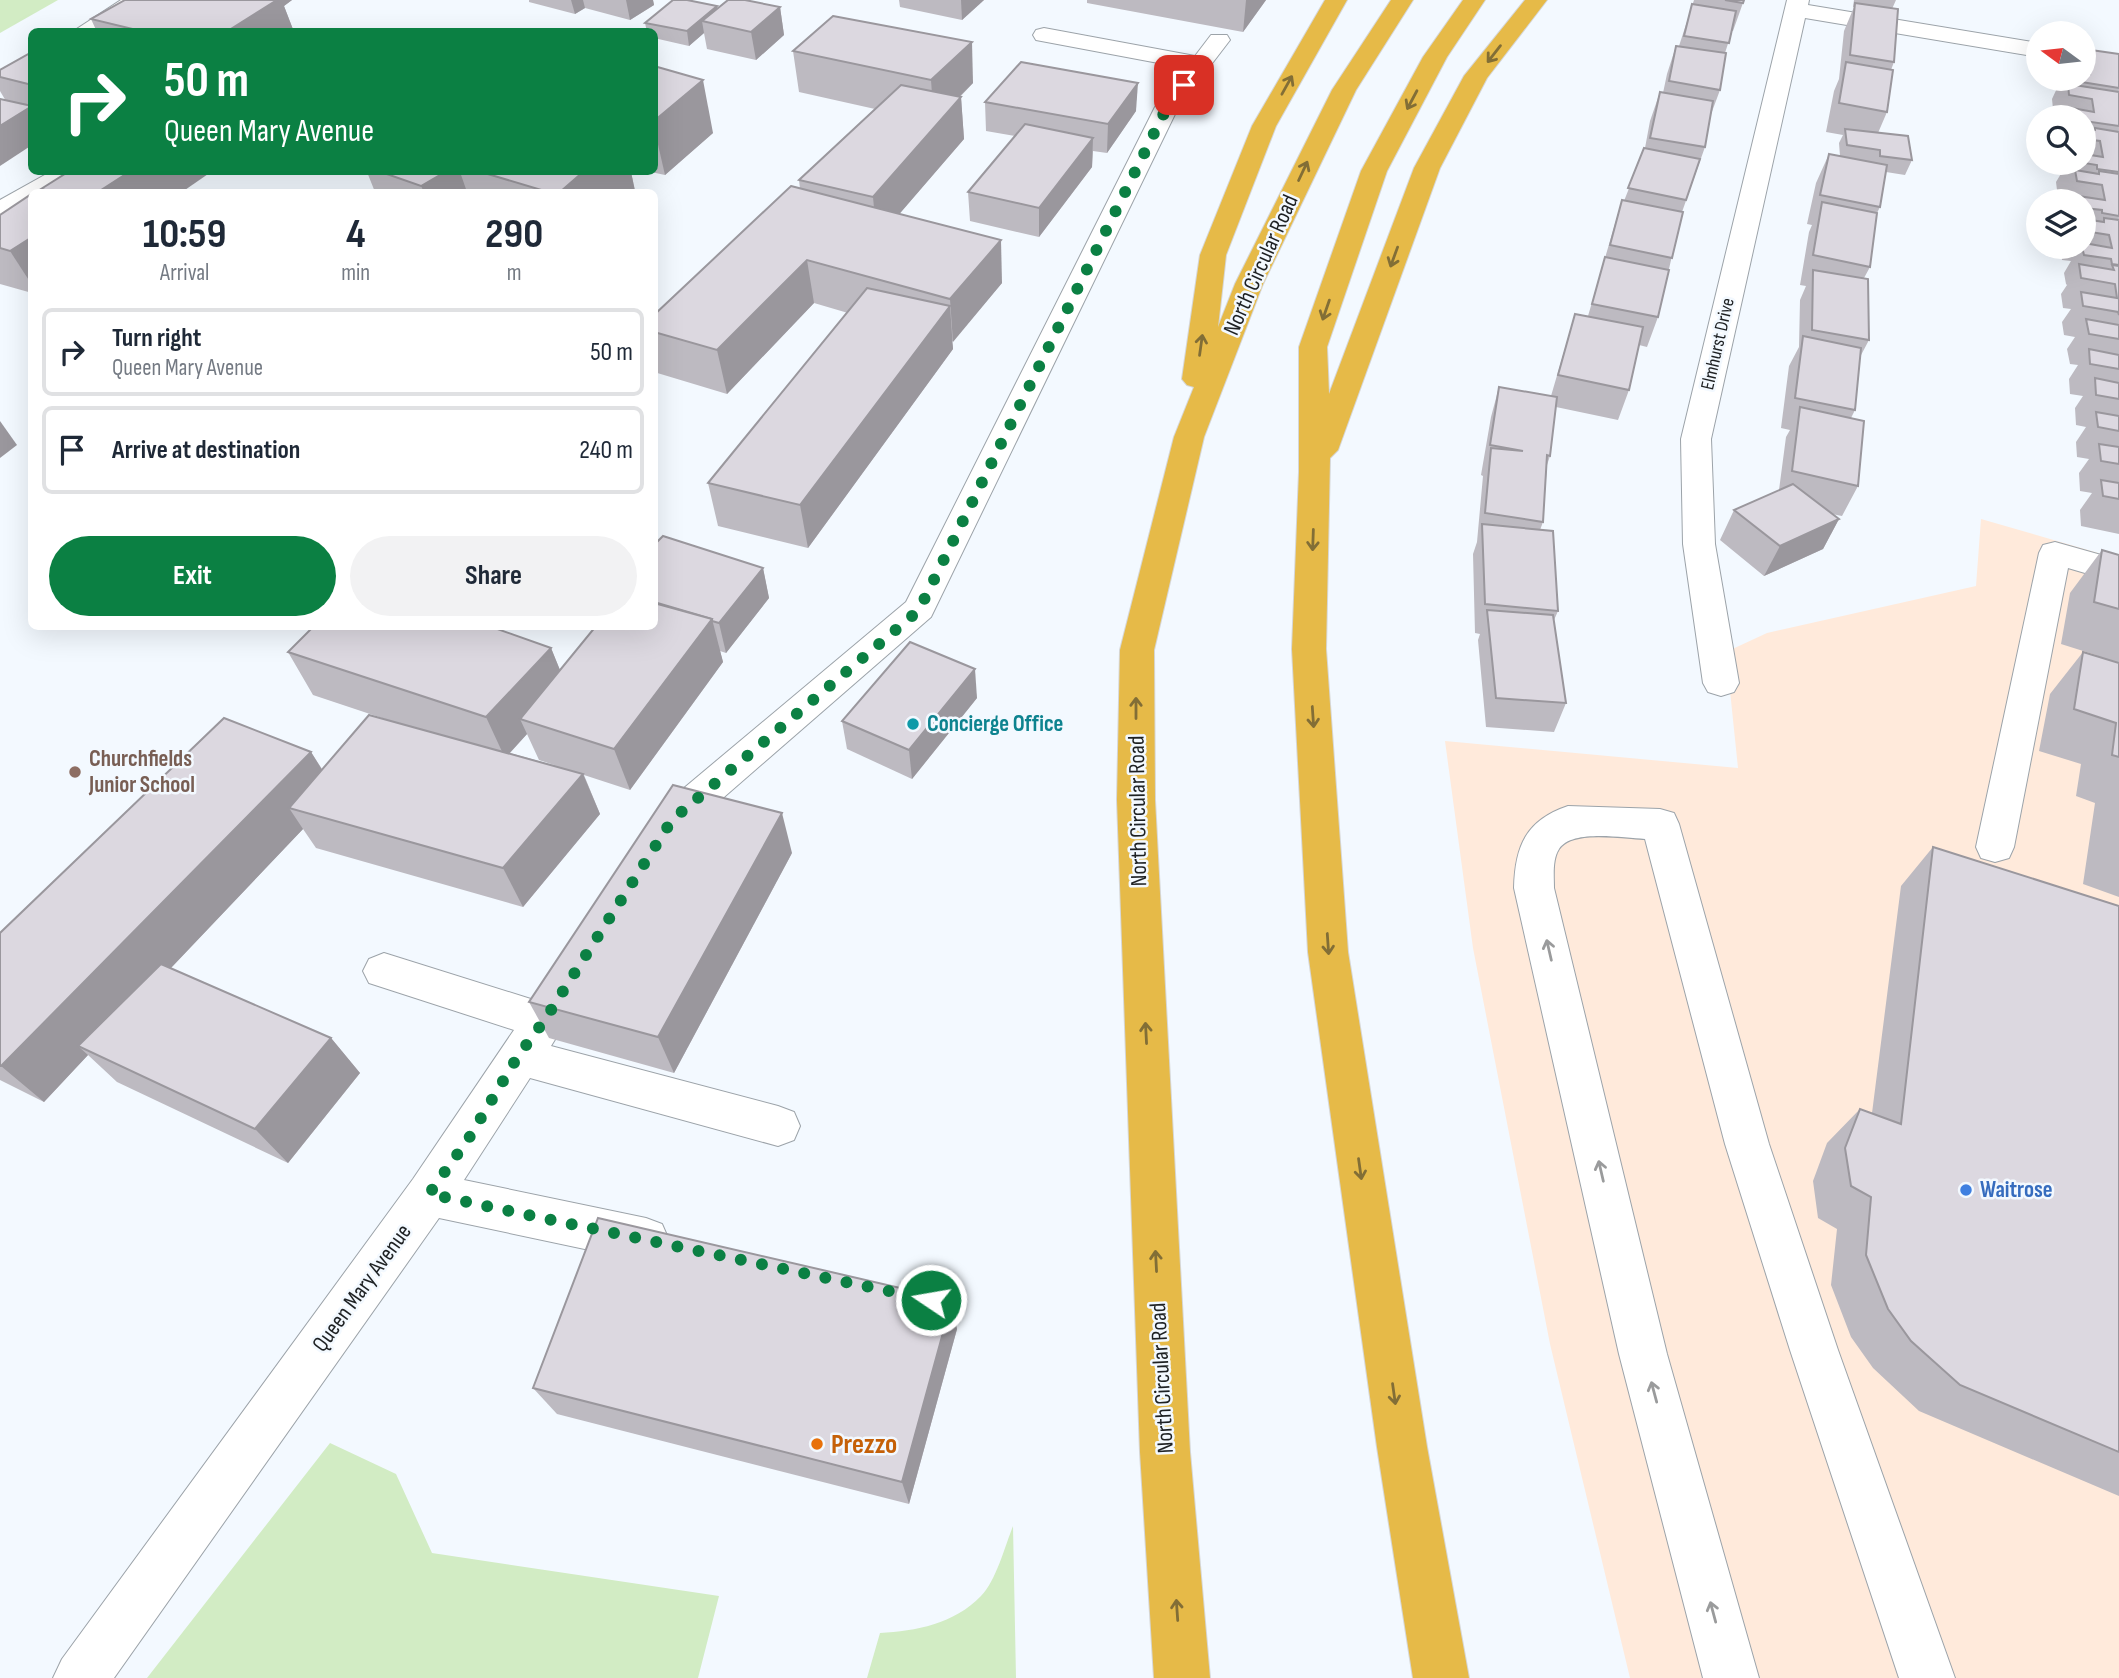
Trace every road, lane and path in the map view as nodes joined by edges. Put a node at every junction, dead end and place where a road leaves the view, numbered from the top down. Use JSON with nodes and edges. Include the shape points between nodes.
{"nodes":[{"id":1,"x":137,"y":0,"type":"edge"},
{"id":2,"x":1336,"y":0,"type":"edge"},
{"id":3,"x":1402,"y":0,"type":"edge"},
{"id":4,"x":1474,"y":0,"type":"edge"},
{"id":5,"x":1535,"y":0,"type":"edge"},
{"id":6,"x":1797,"y":5,"type":"edge"},
{"id":7,"x":90,"y":28,"type":"edge"},
{"id":8,"x":1044,"y":35,"type":"dead end"},
{"id":9,"x":2026,"y":48,"type":"edge"},
{"id":10,"x":63,"y":175,"type":"edge"},
{"id":11,"x":39,"y":189,"type":"edge"},
{"id":12,"x":28,"y":195,"type":"edge"},
{"id":13,"x":0,"y":211,"type":"edge"},
{"id":14,"x":1189,"y":437,"type":"junction"},
{"id":15,"x":1315,"y":472,"type":"junction"},
{"id":16,"x":2119,"y":572,"type":"edge"},
{"id":17,"x":1721,"y":683,"type":"dead end"},
{"id":18,"x":1994,"y":847,"type":"dead end"},
{"id":19,"x":651,"y":854,"type":"edge"},
{"id":20,"x":587,"y":954,"type":"edge"},
{"id":21,"x":384,"y":971,"type":"dead end"},
{"id":22,"x":531,"y":1039,"type":"junction"},
{"id":23,"x":778,"y":1126,"type":"dead end"},
{"id":24,"x":429,"y":1194,"type":"junction"},
{"id":25,"x":687,"y":1249,"type":"edge"},
{"id":26,"x":80,"y":1678,"type":"edge"},
{"id":27,"x":1182,"y":1678,"type":"edge"},
{"id":28,"x":1441,"y":1678,"type":"edge"},
{"id":29,"x":1731,"y":1678,"type":"edge"},
{"id":30,"x":1927,"y":1678,"type":"edge"}],
"edges":[{"from":1,"to":7,"type":"street"},
{"from":14,"to":2,"type":"highway","one_way":true,"via":[[1213,255],[1264,126]]},
{"from":14,"to":3,"type":"highway","name":"North Circular Road","one_way":true,"via":[[1250,284],[1320,135]]},
{"from":4,"to":15,"type":"highway","one_way":true,"via":[[1435,57],[1374,172],[1313,347]]},
{"from":5,"to":15,"type":"highway","one_way":true,"via":[[1476,76],[1427,168]]},
{"from":6,"to":9,"type":"street","name":"Elmhurst Drive"},
{"from":6,"to":17,"type":"street","name":"Elmhurst Drive","via":[[1696,439],[1699,544]]},
{"from":8,"to":19,"type":"street","via":[[1209,52],[1167,107],[919,610],[672,820]]},
{"from":10,"to":11,"type":"street"},
{"from":12,"to":13,"type":"street"},
{"from":27,"to":14,"type":"highway","name":"North Circular Road","one_way":true,"via":[[1165,1452],[1136,800],[1136,691],[1137,650]]},
{"from":15,"to":28,"type":"highway","one_way":true,"via":[[1309,649],[1328,952]]},
{"from":16,"to":18,"type":"street","via":[[2055,554]]},
{"from":20,"to":22,"type":"street","name":"Queen Mary Avenue"},
{"from":21,"to":22,"type":"street"},
{"from":22,"to":23,"type":"street"},
{"from":22,"to":24,"type":"street","name":"Queen Mary Avenue"},
{"from":24,"to":25,"type":"street"},
{"from":24,"to":26,"type":"street","name":"Queen Mary Avenue"},
{"from":29,"to":30,"type":"street","one_way":true,"via":[[1643,1354],[1534,888],[1542,840],[1568,821],[1660,824],[1747,1144]]}]}
